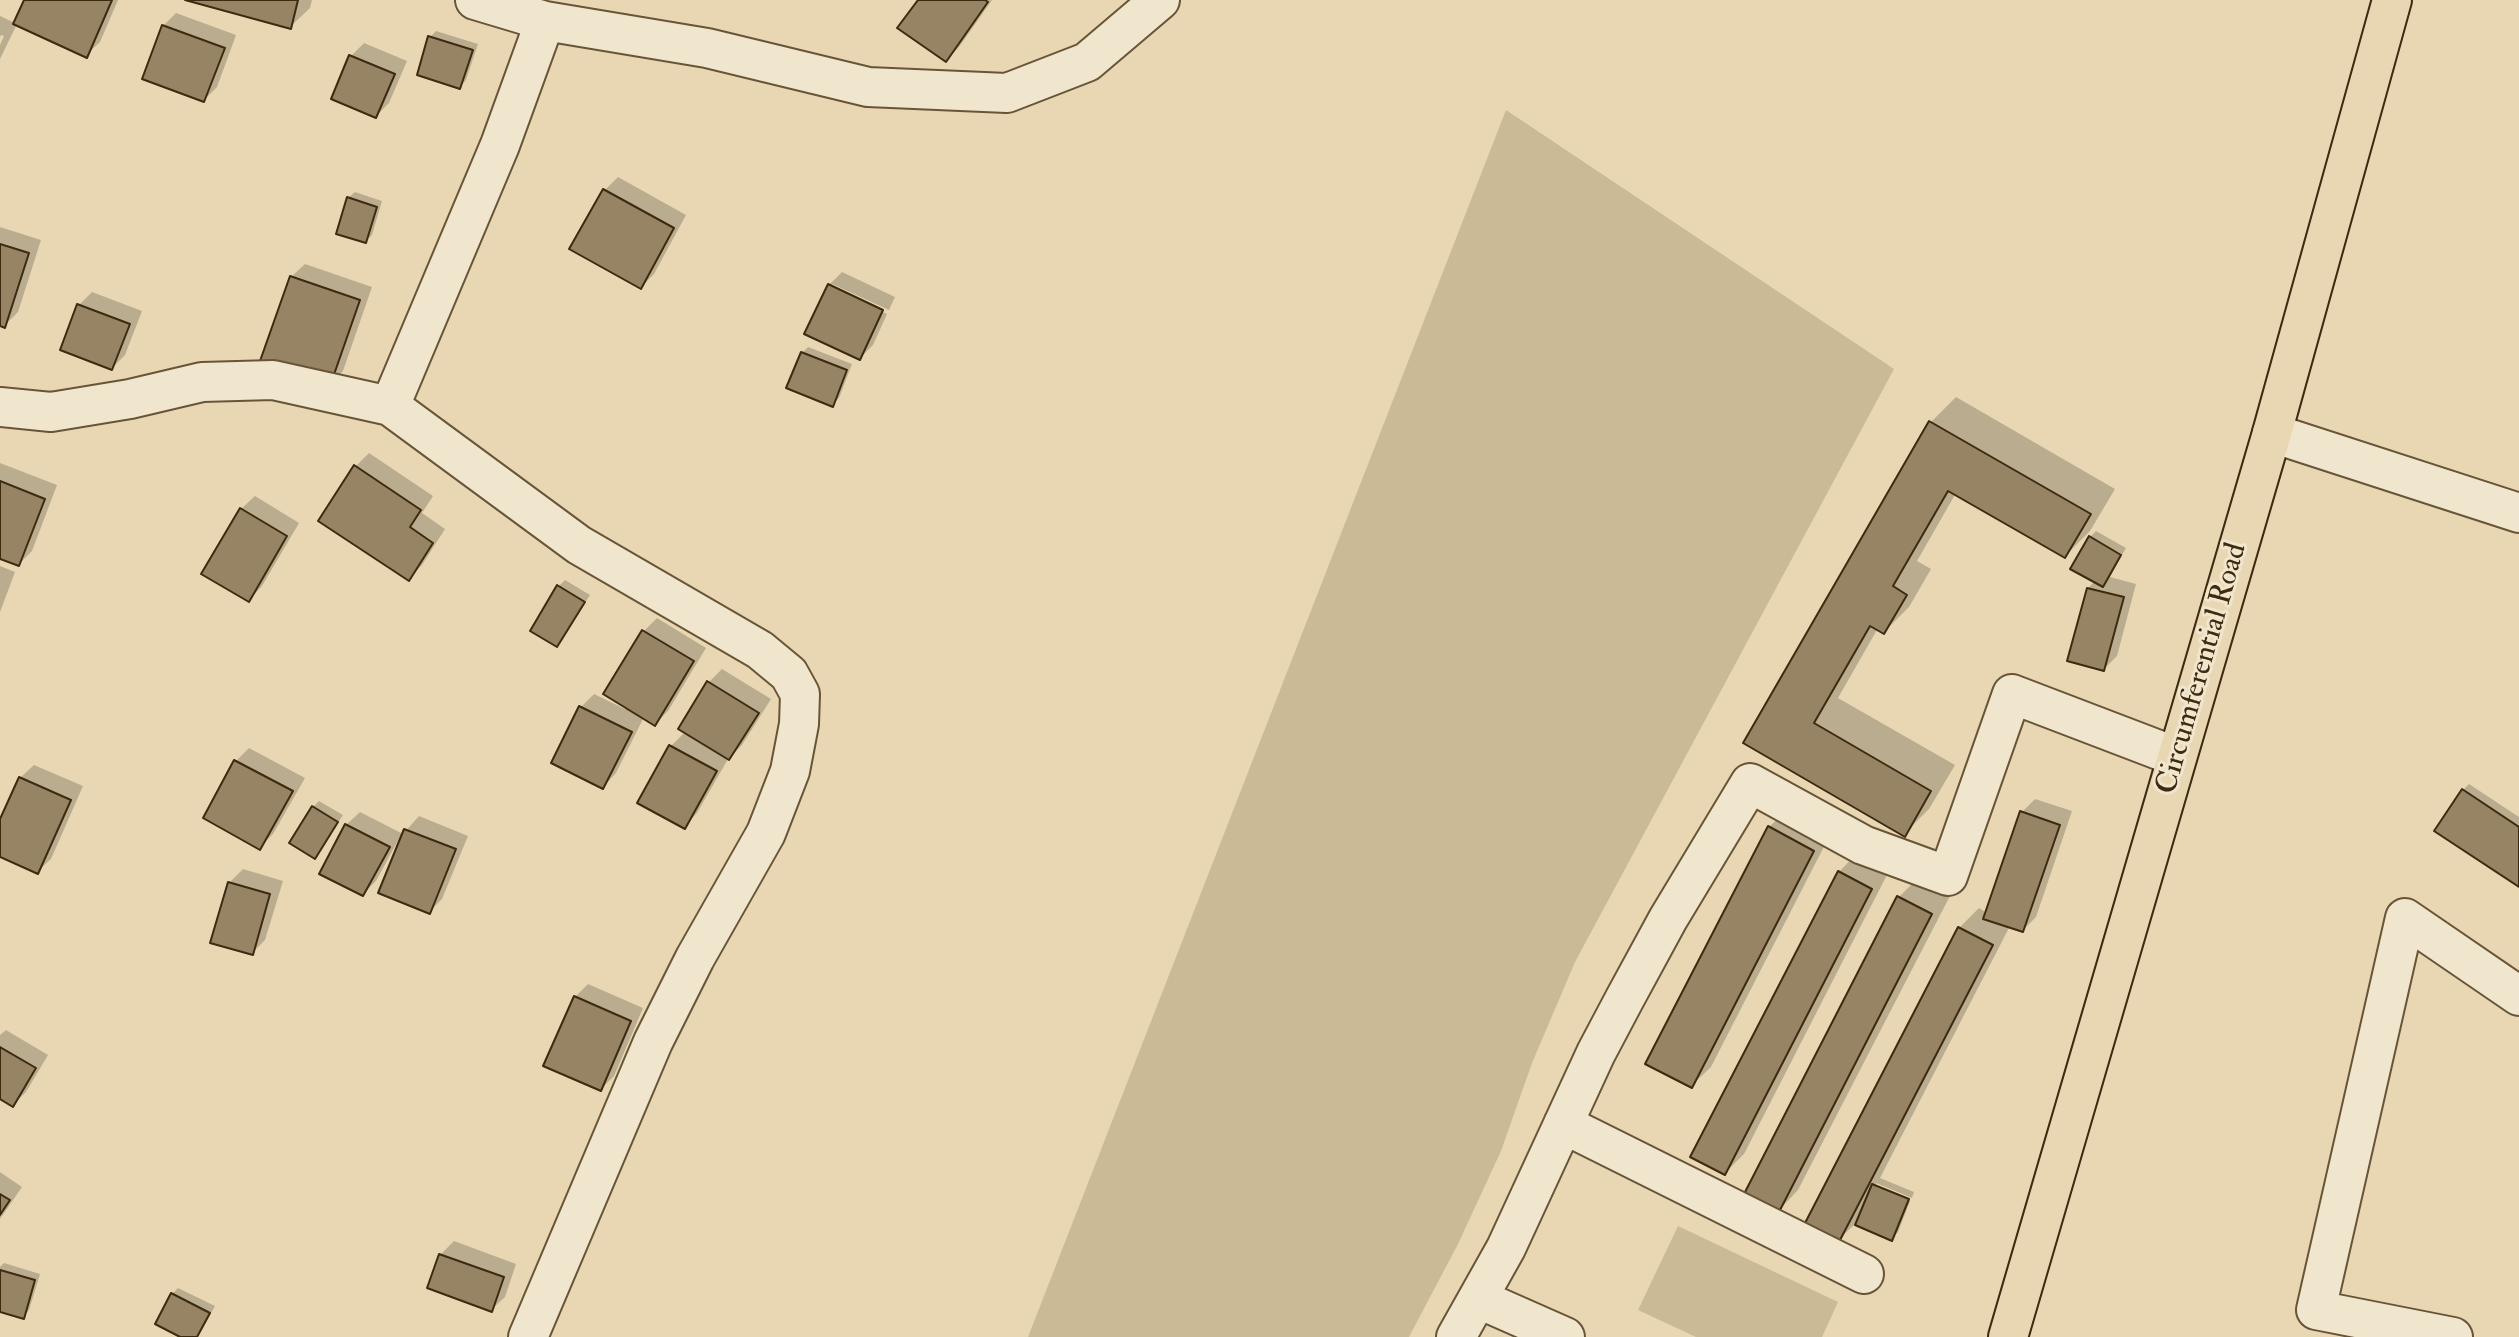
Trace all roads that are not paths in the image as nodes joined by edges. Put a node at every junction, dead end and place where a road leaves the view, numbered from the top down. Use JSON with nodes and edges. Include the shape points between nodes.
{"nodes":[{"id":1,"x":475,"y":0,"type":"edge"},
{"id":2,"x":1160,"y":0,"type":"edge"},
{"id":3,"x":2392,"y":0,"type":"edge"},
{"id":4,"x":545,"y":21,"type":"junction"},
{"id":5,"x":390,"y":406,"type":"junction"},
{"id":6,"x":0,"y":407,"type":"edge"},
{"id":7,"x":2272,"y":433,"type":"junction"},
{"id":8,"x":2519,"y":513,"type":"edge"},
{"id":9,"x":2177,"y":757,"type":"junction"},
{"id":10,"x":2519,"y":996,"type":"edge"},
{"id":11,"x":1563,"y":1125,"type":"junction"},
{"id":12,"x":1864,"y":1274,"type":"dead end"},
{"id":13,"x":1479,"y":1299,"type":"junction"},
{"id":14,"x":528,"y":1337,"type":"edge"},
{"id":15,"x":1456,"y":1337,"type":"edge"},
{"id":16,"x":1565,"y":1337,"type":"edge"},
{"id":17,"x":2008,"y":1337,"type":"edge"},
{"id":18,"x":2453,"y":1337,"type":"edge"}],
"edges":[{"from":1,"to":4,"type":"street"},
{"from":2,"to":4,"type":"street","via":[[1087,62],[1007,93],[868,87],[707,48]]},
{"from":3,"to":7,"type":"main road","name":"Circumferential Road"},
{"from":4,"to":5,"type":"street","via":[[500,145]]},
{"from":5,"to":6,"type":"street","via":[[273,380],[202,383],[51,412]]},
{"from":5,"to":14,"type":"street","via":[[579,545],[760,650],[789,674],[800,694],[790,771],[766,833],[653,1042]]},
{"from":7,"to":8,"type":"street"},
{"from":7,"to":9,"type":"main road","name":"Circumferential Road"},
{"from":9,"to":11,"type":"street","via":[[2012,694],[1948,876],[1863,845],[1750,783],[1668,919]]},
{"from":9,"to":17,"type":"main road","name":"Circumferential Road"},
{"from":10,"to":18,"type":"street","via":[[2405,918],[2316,1310]]},
{"from":11,"to":12,"type":"street"},
{"from":11,"to":13,"type":"street"},
{"from":13,"to":15,"type":"street"},
{"from":13,"to":16,"type":"street"}]}
